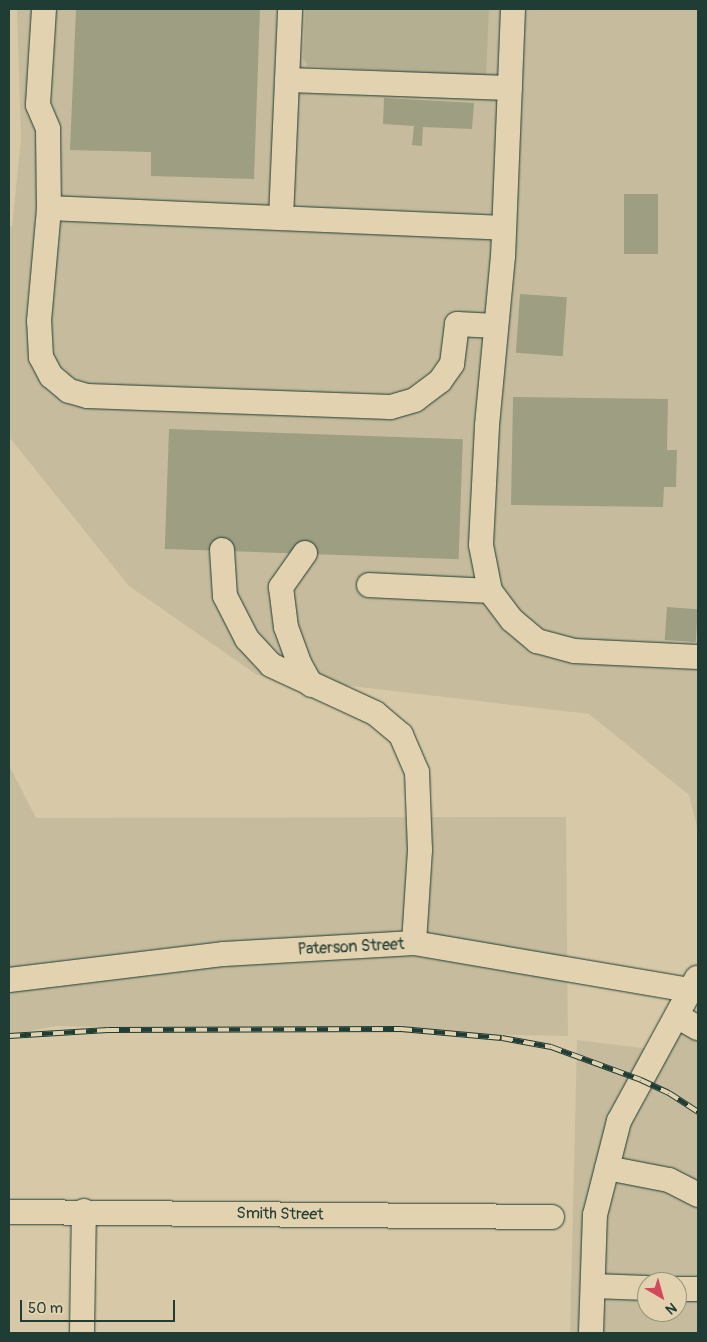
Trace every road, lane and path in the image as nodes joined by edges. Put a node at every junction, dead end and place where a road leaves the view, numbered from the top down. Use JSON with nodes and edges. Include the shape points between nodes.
{"nodes":[{"id":1,"x":44,"y":9,"type":"edge"},
{"id":2,"x":290,"y":9,"type":"edge"},
{"id":3,"x":513,"y":9,"type":"edge"},
{"id":4,"x":287,"y":80,"type":"junction"},
{"id":5,"x":510,"y":88,"type":"junction"},
{"id":6,"x":49,"y":208,"type":"junction"},
{"id":7,"x":281,"y":218,"type":"junction"},
{"id":8,"x":504,"y":228,"type":"junction"},
{"id":9,"x":496,"y":326,"type":"junction"},
{"id":10,"x":222,"y":550,"type":"dead end"},
{"id":11,"x":305,"y":553,"type":"dead end"},
{"id":12,"x":369,"y":585,"type":"dead end"},
{"id":13,"x":490,"y":591,"type":"junction"},
{"id":14,"x":698,"y":656,"type":"edge"},
{"id":15,"x":311,"y":685,"type":"junction"},
{"id":16,"x":414,"y":943,"type":"junction"},
{"id":17,"x":9,"y":980,"type":"edge"},
{"id":18,"x":694,"y":983,"type":"edge"},
{"id":19,"x":677,"y":1016,"type":"junction"},
{"id":20,"x":698,"y":1028,"type":"edge"},
{"id":21,"x":607,"y":1168,"type":"junction"},
{"id":22,"x":698,"y":1195,"type":"edge"},
{"id":23,"x":9,"y":1212,"type":"edge"},
{"id":24,"x":84,"y":1212,"type":"junction"},
{"id":25,"x":552,"y":1217,"type":"dead end"},
{"id":26,"x":592,"y":1286,"type":"junction"},
{"id":27,"x":637,"y":1288,"type":"edge"},
{"id":28,"x":82,"y":1333,"type":"edge"},
{"id":29,"x":591,"y":1333,"type":"edge"}],
"edges":[{"from":1,"to":6,"type":"street","via":[[38,105],[48,129]]},
{"from":2,"to":4,"type":"street"},
{"from":3,"to":5,"type":"street"},
{"from":4,"to":5,"type":"street"},
{"from":4,"to":7,"type":"street"},
{"from":5,"to":8,"type":"street"},
{"from":6,"to":7,"type":"street"},
{"from":6,"to":9,"type":"street","via":[[39,321],[41,358],[51,376],[69,391],[87,396],[390,407],[415,400],[440,381],[452,364],[457,324]]},
{"from":7,"to":8,"type":"street"},
{"from":8,"to":9,"type":"street"},
{"from":9,"to":13,"type":"street","via":[[486,426],[481,545]]},
{"from":10,"to":15,"type":"street","via":[[225,596],[247,639],[271,665]]},
{"from":11,"to":15,"type":"street","via":[[281,587],[286,627],[298,663]]},
{"from":12,"to":13,"type":"street"},
{"from":13,"to":14,"type":"street","via":[[512,620],[537,641],[574,651]]},
{"from":15,"to":16,"type":"street","via":[[375,713],[402,735],[417,772],[420,850]]},
{"from":16,"to":17,"type":"street","name":"Paterson Street","via":[[224,954]]},
{"from":16,"to":18,"type":"street","name":"Paterson Street"},
{"from":18,"to":19,"type":"street"},
{"from":19,"to":20,"type":"street"},
{"from":19,"to":21,"type":"street","via":[[619,1121]]},
{"from":21,"to":22,"type":"street","via":[[668,1180]]},
{"from":21,"to":26,"type":"street","via":[[595,1215]]},
{"from":23,"to":24,"type":"street","name":"Smith Street"},
{"from":24,"to":25,"type":"street","name":"Smith Street"},
{"from":24,"to":28,"type":"street"},
{"from":26,"to":27,"type":"street"},
{"from":26,"to":29,"type":"street"}]}
